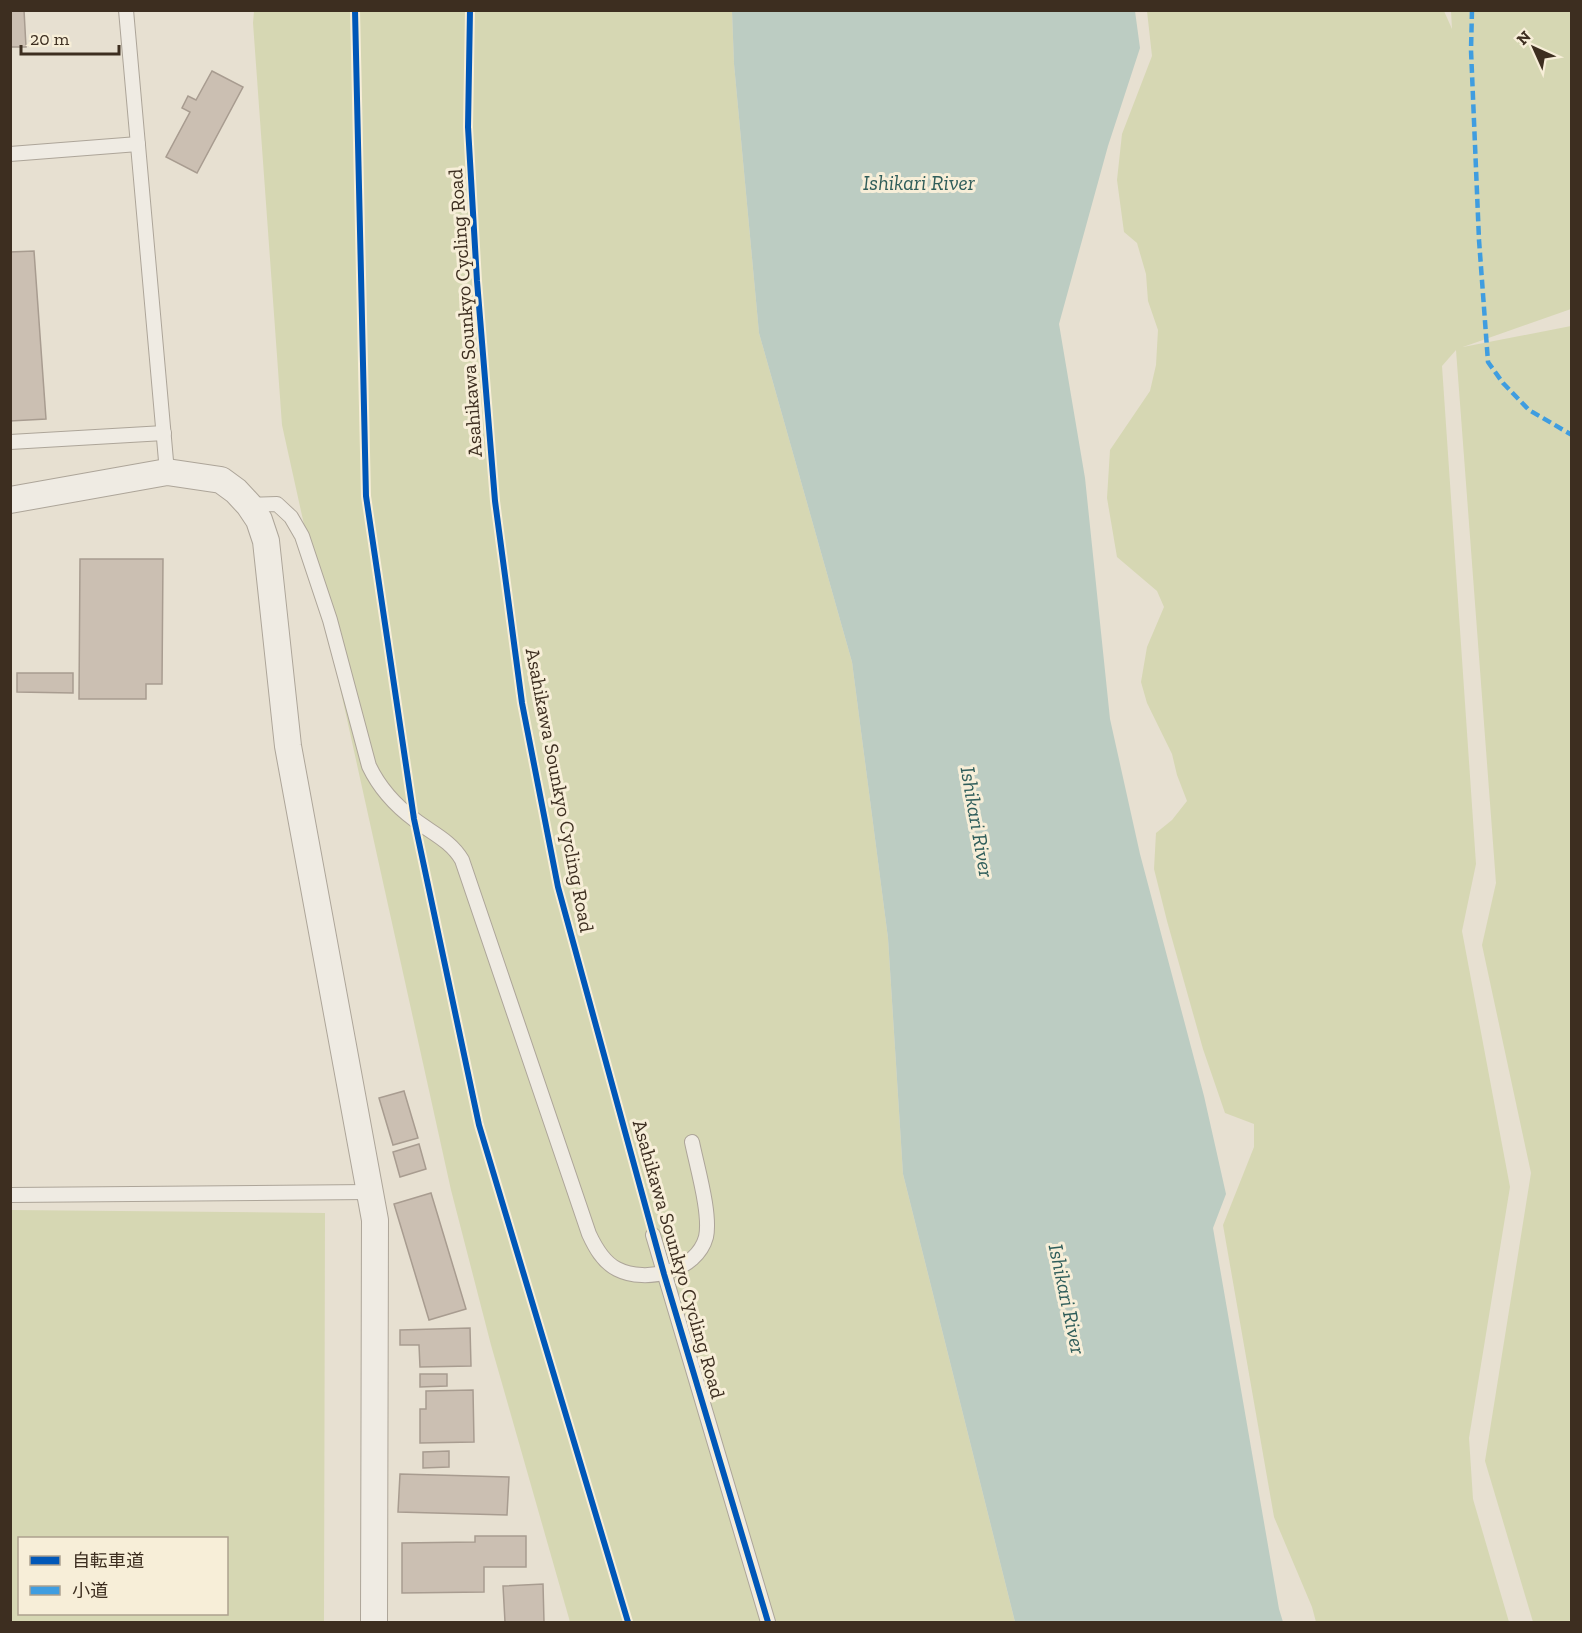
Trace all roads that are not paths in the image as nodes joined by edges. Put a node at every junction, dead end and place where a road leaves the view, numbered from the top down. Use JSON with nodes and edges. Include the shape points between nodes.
{"nodes":[{"id":1,"x":126,"y":10,"type":"edge"},
{"id":2,"x":138,"y":144,"type":"junction"},
{"id":3,"x":10,"y":154,"type":"edge"},
{"id":4,"x":164,"y":433,"type":"junction"},
{"id":5,"x":10,"y":442,"type":"edge"},
{"id":6,"x":167,"y":472,"type":"junction"},
{"id":7,"x":10,"y":500,"type":"edge"},
{"id":8,"x":249,"y":505,"type":"junction"},
{"id":9,"x":692,"y":1142,"type":"dead end"},
{"id":10,"x":369,"y":1192,"type":"junction"},
{"id":11,"x":10,"y":1195,"type":"edge"},
{"id":12,"x":653,"y":1235,"type":"dead end"},
{"id":13,"x":664,"y":1274,"type":"junction"},
{"id":14,"x":374,"y":1623,"type":"edge"},
{"id":15,"x":768,"y":1623,"type":"edge"}],
"edges":[{"from":1,"to":2,"type":"lane"},
{"from":2,"to":3,"type":"lane"},
{"from":2,"to":4,"type":"lane"},
{"from":4,"to":5,"type":"lane"},
{"from":4,"to":6,"type":"lane"},
{"from":6,"to":7,"type":"street"},
{"from":6,"to":8,"type":"street","via":[[221,480]]},
{"from":8,"to":10,"type":"street","via":[[266,541],[288,746]]},
{"from":8,"to":13,"type":"lane","via":[[276,504],[291,517],[302,536],[376,779],[414,819],[450,843],[462,860],[594,1244],[616,1269],[634,1275]]},
{"from":9,"to":13,"type":"lane","via":[[707,1220],[706,1237],[700,1252],[688,1263]]},
{"from":10,"to":11,"type":"lane"},
{"from":10,"to":14,"type":"street","via":[[375,1220]]},
{"from":12,"to":13,"type":"lane","name":"Asahikawa Sounkyo Cycling Road"},
{"from":13,"to":15,"type":"lane","name":"Asahikawa Sounkyo Cycling Road"}]}
